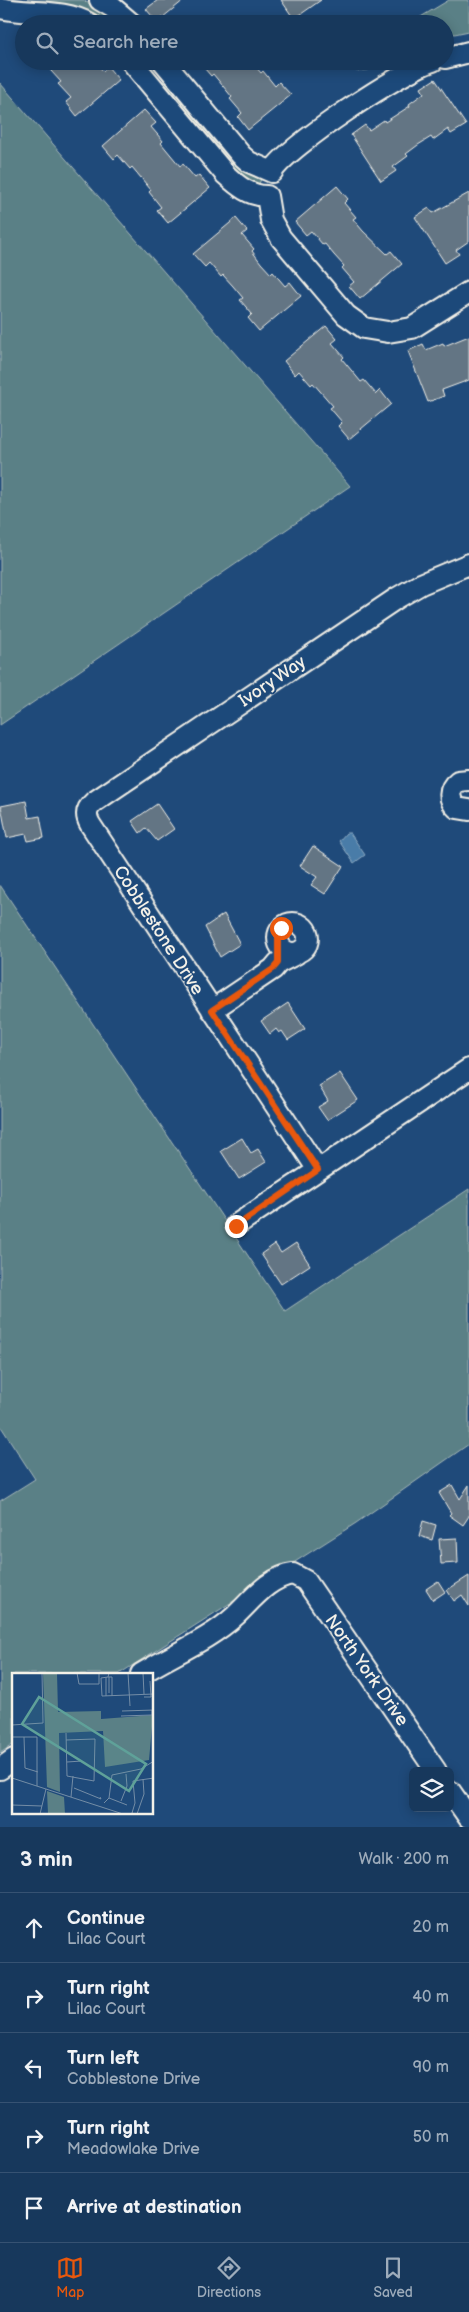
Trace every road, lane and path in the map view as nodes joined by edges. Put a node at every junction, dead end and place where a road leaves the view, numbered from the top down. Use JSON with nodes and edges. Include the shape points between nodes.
{"nodes":[{"id":1,"x":100,"y":0,"type":"edge"},
{"id":2,"x":0,"y":8,"type":"edge"},
{"id":3,"x":63,"y":15,"type":"edge"},
{"id":4,"x":121,"y":15,"type":"edge"},
{"id":5,"x":469,"y":52,"type":"edge"},
{"id":6,"x":454,"y":56,"type":"edge"},
{"id":7,"x":138,"y":70,"type":"edge"},
{"id":8,"x":170,"y":70,"type":"edge"},
{"id":9,"x":413,"y":70,"type":"edge"},
{"id":10,"x":469,"y":292,"type":"edge"},
{"id":11,"x":469,"y":564,"type":"edge"},
{"id":12,"x":469,"y":780,"type":"edge"},
{"id":13,"x":461,"y":807,"type":"edge"},
{"id":14,"x":87,"y":814,"type":"joint"},
{"id":15,"x":469,"y":823,"type":"edge"},
{"id":16,"x":284,"y":954,"type":"dead end"},
{"id":17,"x":212,"y":1010,"type":"junction"},
{"id":18,"x":469,"y":1068,"type":"edge"},
{"id":19,"x":318,"y":1170,"type":"junction"},
{"id":20,"x":236,"y":1226,"type":"dead end"},
{"id":21,"x":143,"y":1673,"type":"edge"},
{"id":22,"x":12,"y":1761,"type":"edge"},
{"id":23,"x":433,"y":1767,"type":"edge"},
{"id":24,"x":0,"y":1769,"type":"edge"},
{"id":25,"x":454,"y":1797,"type":"edge"},
{"id":26,"x":469,"y":1818,"type":"edge"}],
"edges":[{"from":1,"to":4,"type":"street"},
{"from":2,"to":3,"type":"street"},
{"from":5,"to":6,"type":"street"},
{"from":7,"to":10,"type":"street","via":[[226,175],[245,191],[267,196],[271,220],[281,238],[355,323],[388,332],[418,326]]},
{"from":8,"to":9,"type":"street","via":[[249,162],[272,172],[289,152]]},
{"from":11,"to":14,"type":"street","name":"Ivory Way","via":[[420,584],[397,598],[94,802]]},
{"from":12,"to":13,"type":"street","via":[[454,785],[450,795]]},
{"from":13,"to":15,"type":"street"},
{"from":14,"to":17,"type":"street","name":"Cobblestone Drive","via":[[90,824]]},
{"from":16,"to":17,"type":"street","via":[[273,969]]},
{"from":17,"to":19,"type":"street","name":"Cobblestone Drive"},
{"from":18,"to":19,"type":"street"},
{"from":19,"to":20,"type":"street"},
{"from":21,"to":23,"type":"street","name":"North York Drive","via":[[212,1634],[278,1578],[293,1574],[306,1581]]},
{"from":22,"to":24,"type":"street"},
{"from":25,"to":26,"type":"street"}]}
